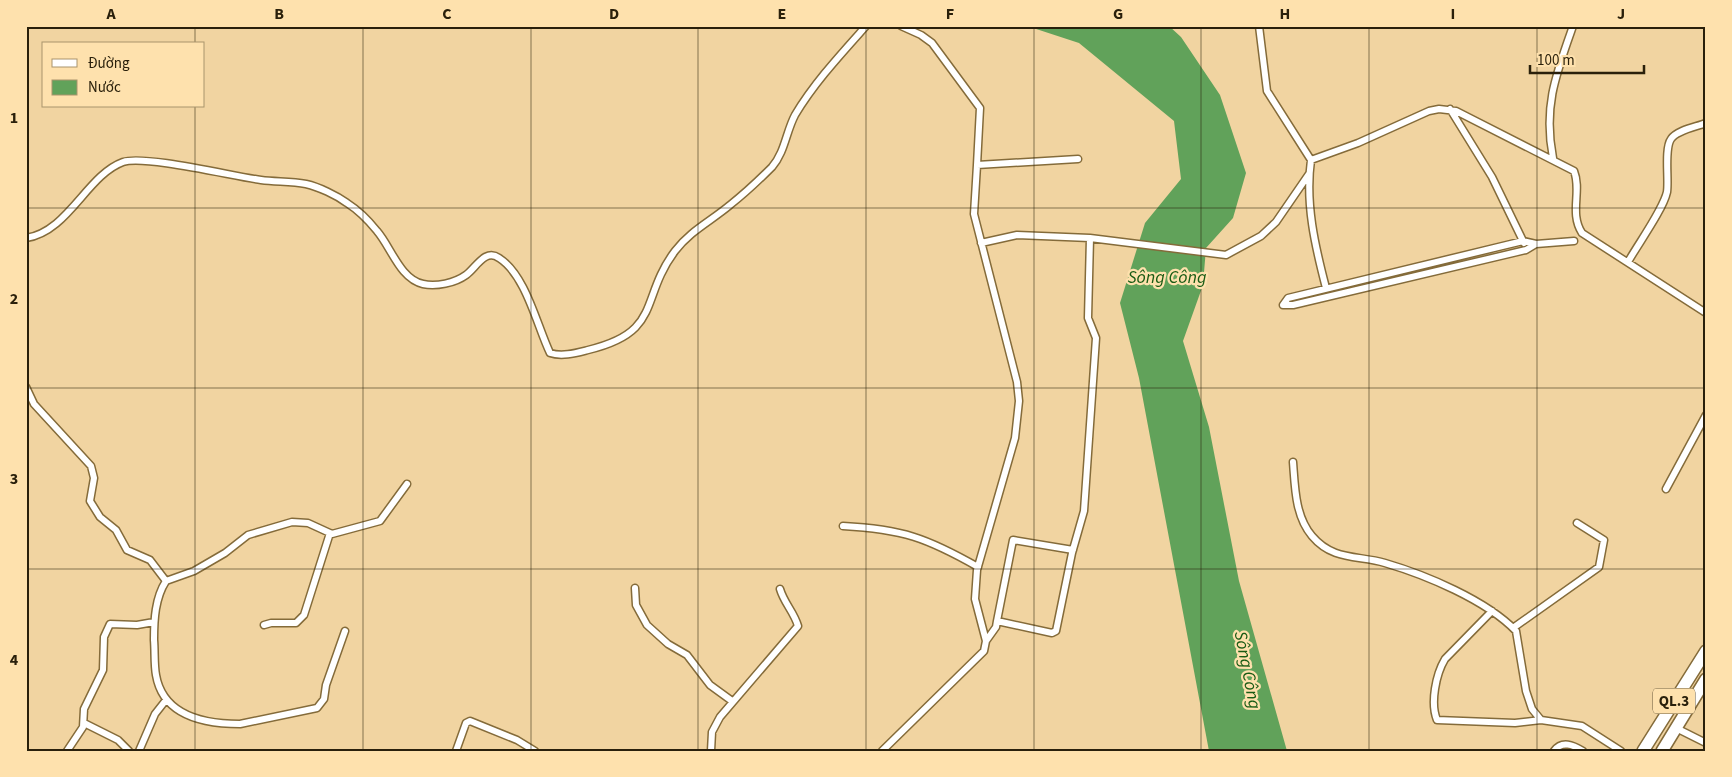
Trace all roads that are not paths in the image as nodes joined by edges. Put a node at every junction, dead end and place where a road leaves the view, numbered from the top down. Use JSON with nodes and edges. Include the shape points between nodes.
{"nodes":[{"id":1,"x":866,"y":26,"type":"edge"},
{"id":2,"x":901,"y":26,"type":"edge"},
{"id":3,"x":1259,"y":26,"type":"edge"},
{"id":4,"x":1573,"y":26,"type":"edge"},
{"id":5,"x":1450,"y":109,"type":"junction"},
{"id":6,"x":1706,"y":123,"type":"edge"},
{"id":7,"x":1553,"y":158,"type":"junction"},
{"id":8,"x":1078,"y":159,"type":"dead end"},
{"id":9,"x":1311,"y":160,"type":"junction"},
{"id":10,"x":977,"y":165,"type":"junction"},
{"id":11,"x":1309,"y":174,"type":"junction"},
{"id":12,"x":1590,"y":237,"type":"junction"},
{"id":13,"x":26,"y":238,"type":"edge"},
{"id":14,"x":1090,"y":238,"type":"junction"},
{"id":15,"x":1523,"y":241,"type":"junction"},
{"id":16,"x":981,"y":243,"type":"junction"},
{"id":17,"x":1539,"y":244,"type":"junction"},
{"id":18,"x":1526,"y":250,"type":"junction"},
{"id":19,"x":1628,"y":262,"type":"junction"},
{"id":20,"x":1326,"y":288,"type":"junction"},
{"id":21,"x":1706,"y":312,"type":"edge"},
{"id":22,"x":26,"y":387,"type":"edge"},
{"id":23,"x":1706,"y":415,"type":"edge"},
{"id":24,"x":1293,"y":462,"type":"dead end"},
{"id":25,"x":406,"y":484,"type":"dead end"},
{"id":26,"x":1666,"y":489,"type":"dead end"},
{"id":27,"x":1577,"y":522,"type":"dead end"},
{"id":28,"x":843,"y":526,"type":"dead end"},
{"id":29,"x":330,"y":533,"type":"junction"},
{"id":30,"x":1072,"y":550,"type":"junction"},
{"id":31,"x":978,"y":567,"type":"junction"},
{"id":32,"x":166,"y":581,"type":"junction"},
{"id":33,"x":634,"y":588,"type":"dead end"},
{"id":34,"x":780,"y":589,"type":"dead end"},
{"id":35,"x":1492,"y":611,"type":"junction"},
{"id":36,"x":997,"y":621,"type":"junction"},
{"id":37,"x":154,"y":622,"type":"junction"},
{"id":38,"x":264,"y":625,"type":"dead end"},
{"id":39,"x":1513,"y":628,"type":"junction"},
{"id":40,"x":345,"y":631,"type":"dead end"},
{"id":41,"x":986,"y":641,"type":"junction"},
{"id":42,"x":1706,"y":651,"type":"edge"},
{"id":43,"x":1706,"y":680,"type":"edge"},
{"id":44,"x":166,"y":700,"type":"junction"},
{"id":45,"x":732,"y":701,"type":"junction"},
{"id":46,"x":1541,"y":720,"type":"junction"},
{"id":47,"x":84,"y":723,"type":"junction"},
{"id":48,"x":1676,"y":728,"type":"junction"},
{"id":49,"x":1706,"y":743,"type":"edge"},
{"id":50,"x":67,"y":751,"type":"edge"},
{"id":51,"x":129,"y":751,"type":"edge"},
{"id":52,"x":139,"y":751,"type":"edge"},
{"id":53,"x":456,"y":751,"type":"edge"},
{"id":54,"x":535,"y":751,"type":"edge"},
{"id":55,"x":711,"y":751,"type":"edge"},
{"id":56,"x":882,"y":751,"type":"edge"},
{"id":57,"x":1554,"y":751,"type":"edge"},
{"id":58,"x":1583,"y":751,"type":"edge"},
{"id":59,"x":1620,"y":751,"type":"edge"},
{"id":60,"x":1643,"y":751,"type":"edge"},
{"id":61,"x":1662,"y":751,"type":"edge"}],
"edges":[{"from":1,"to":13,"type":"street","via":[[795,116],[773,166],[729,206],[697,227],[674,251],[638,326],[618,340],[593,348],[563,355],[550,353],[532,306],[500,258],[494,255],[484,257],[466,275],[451,282],[422,284],[410,278],[378,231],[363,216],[346,203],[308,185],[156,162],[124,162],[105,173],[49,229]]},
{"from":2,"to":10,"type":"street","via":[[932,43],[980,108]]},
{"from":3,"to":9,"type":"street","via":[[1267,91]]},
{"from":4,"to":7,"type":"street","via":[[1548,116]]},
{"from":5,"to":7,"type":"street"},
{"from":5,"to":9,"type":"street","via":[[1429,111]]},
{"from":5,"to":15,"type":"street","via":[[1492,177]]},
{"from":6,"to":19,"type":"street","via":[[1671,138],[1667,192],[1663,204]]},
{"from":7,"to":12,"type":"street","via":[[1574,171],[1578,180],[1575,220],[1582,233]]},
{"from":8,"to":10,"type":"street"},
{"from":9,"to":11,"type":"street"},
{"from":10,"to":16,"type":"street","via":[[973,203]]},
{"from":11,"to":14,"type":"street","via":[[1276,222],[1261,236],[1222,255]]},
{"from":11,"to":20,"type":"street","via":[[1315,247]]},
{"from":12,"to":17,"type":"street"},
{"from":12,"to":19,"type":"street"},
{"from":14,"to":16,"type":"street","via":[[1017,235]]},
{"from":14,"to":30,"type":"street","via":[[1088,318],[1096,338],[1095,371],[1084,511]]},
{"from":15,"to":17,"type":"street"},
{"from":15,"to":18,"type":"street"},
{"from":15,"to":20,"type":"street"},
{"from":16,"to":31,"type":"street","via":[[1019,401],[1015,438]]},
{"from":17,"to":18,"type":"street"},
{"from":18,"to":20,"type":"street","via":[[1283,305],[1288,298]]},
{"from":19,"to":21,"type":"street"},
{"from":22,"to":32,"type":"street","via":[[34,404],[91,466],[94,478],[90,501],[100,517],[116,530],[127,550],[150,560]]},
{"from":23,"to":26,"type":"street"},
{"from":24,"to":35,"type":"street","via":[[1300,513],[1311,535],[1333,553],[1379,561],[1423,575]]},
{"from":25,"to":29,"type":"street","via":[[380,521]]},
{"from":27,"to":39,"type":"street","via":[[1604,540],[1599,566]]},
{"from":28,"to":31,"type":"street","via":[[883,528],[925,539]]},
{"from":29,"to":32,"type":"street","via":[[308,523],[292,522],[248,535],[194,571]]},
{"from":29,"to":38,"type":"street","via":[[304,615],[296,623]]},
{"from":30,"to":36,"type":"street","via":[[1013,540]]},
{"from":30,"to":36,"type":"street","via":[[1055,632]]},
{"from":31,"to":41,"type":"street","via":[[975,599]]},
{"from":32,"to":37,"type":"street","via":[[160,592]]},
{"from":33,"to":45,"type":"street","via":[[636,605],[647,625],[668,644],[687,655],[710,685]]},
{"from":34,"to":45,"type":"street","via":[[798,626]]},
{"from":35,"to":39,"type":"street"},
{"from":35,"to":46,"type":"street","via":[[1440,667],[1434,712],[1437,720],[1515,723]]},
{"from":36,"to":41,"type":"street"},
{"from":37,"to":44,"type":"street","via":[[156,674]]},
{"from":37,"to":47,"type":"street","via":[[110,624],[106,631],[103,670],[84,709]]},
{"from":39,"to":46,"type":"street","via":[[1526,692],[1532,709]]},
{"from":40,"to":44,"type":"street","via":[[324,698],[316,708],[229,724],[185,715]]},
{"from":41,"to":56,"type":"street","via":[[984,651]]},
{"from":42,"to":60,"type":"highway","number":"QL.3"},
{"from":43,"to":48,"type":"highway","number":"QL.3"},
{"from":44,"to":52,"type":"street","via":[[155,714]]},
{"from":45,"to":55,"type":"street","via":[[712,732]]},
{"from":46,"to":59,"type":"street","via":[[1582,726]]},
{"from":47,"to":50,"type":"street"},
{"from":47,"to":51,"type":"street","via":[[118,740]]},
{"from":48,"to":49,"type":"street"},
{"from":48,"to":61,"type":"highway","number":"QL.3"},
{"from":53,"to":54,"type":"street","via":[[466,723],[470,721]]},
{"from":57,"to":58,"type":"street","via":[[1566,744]]}]}
